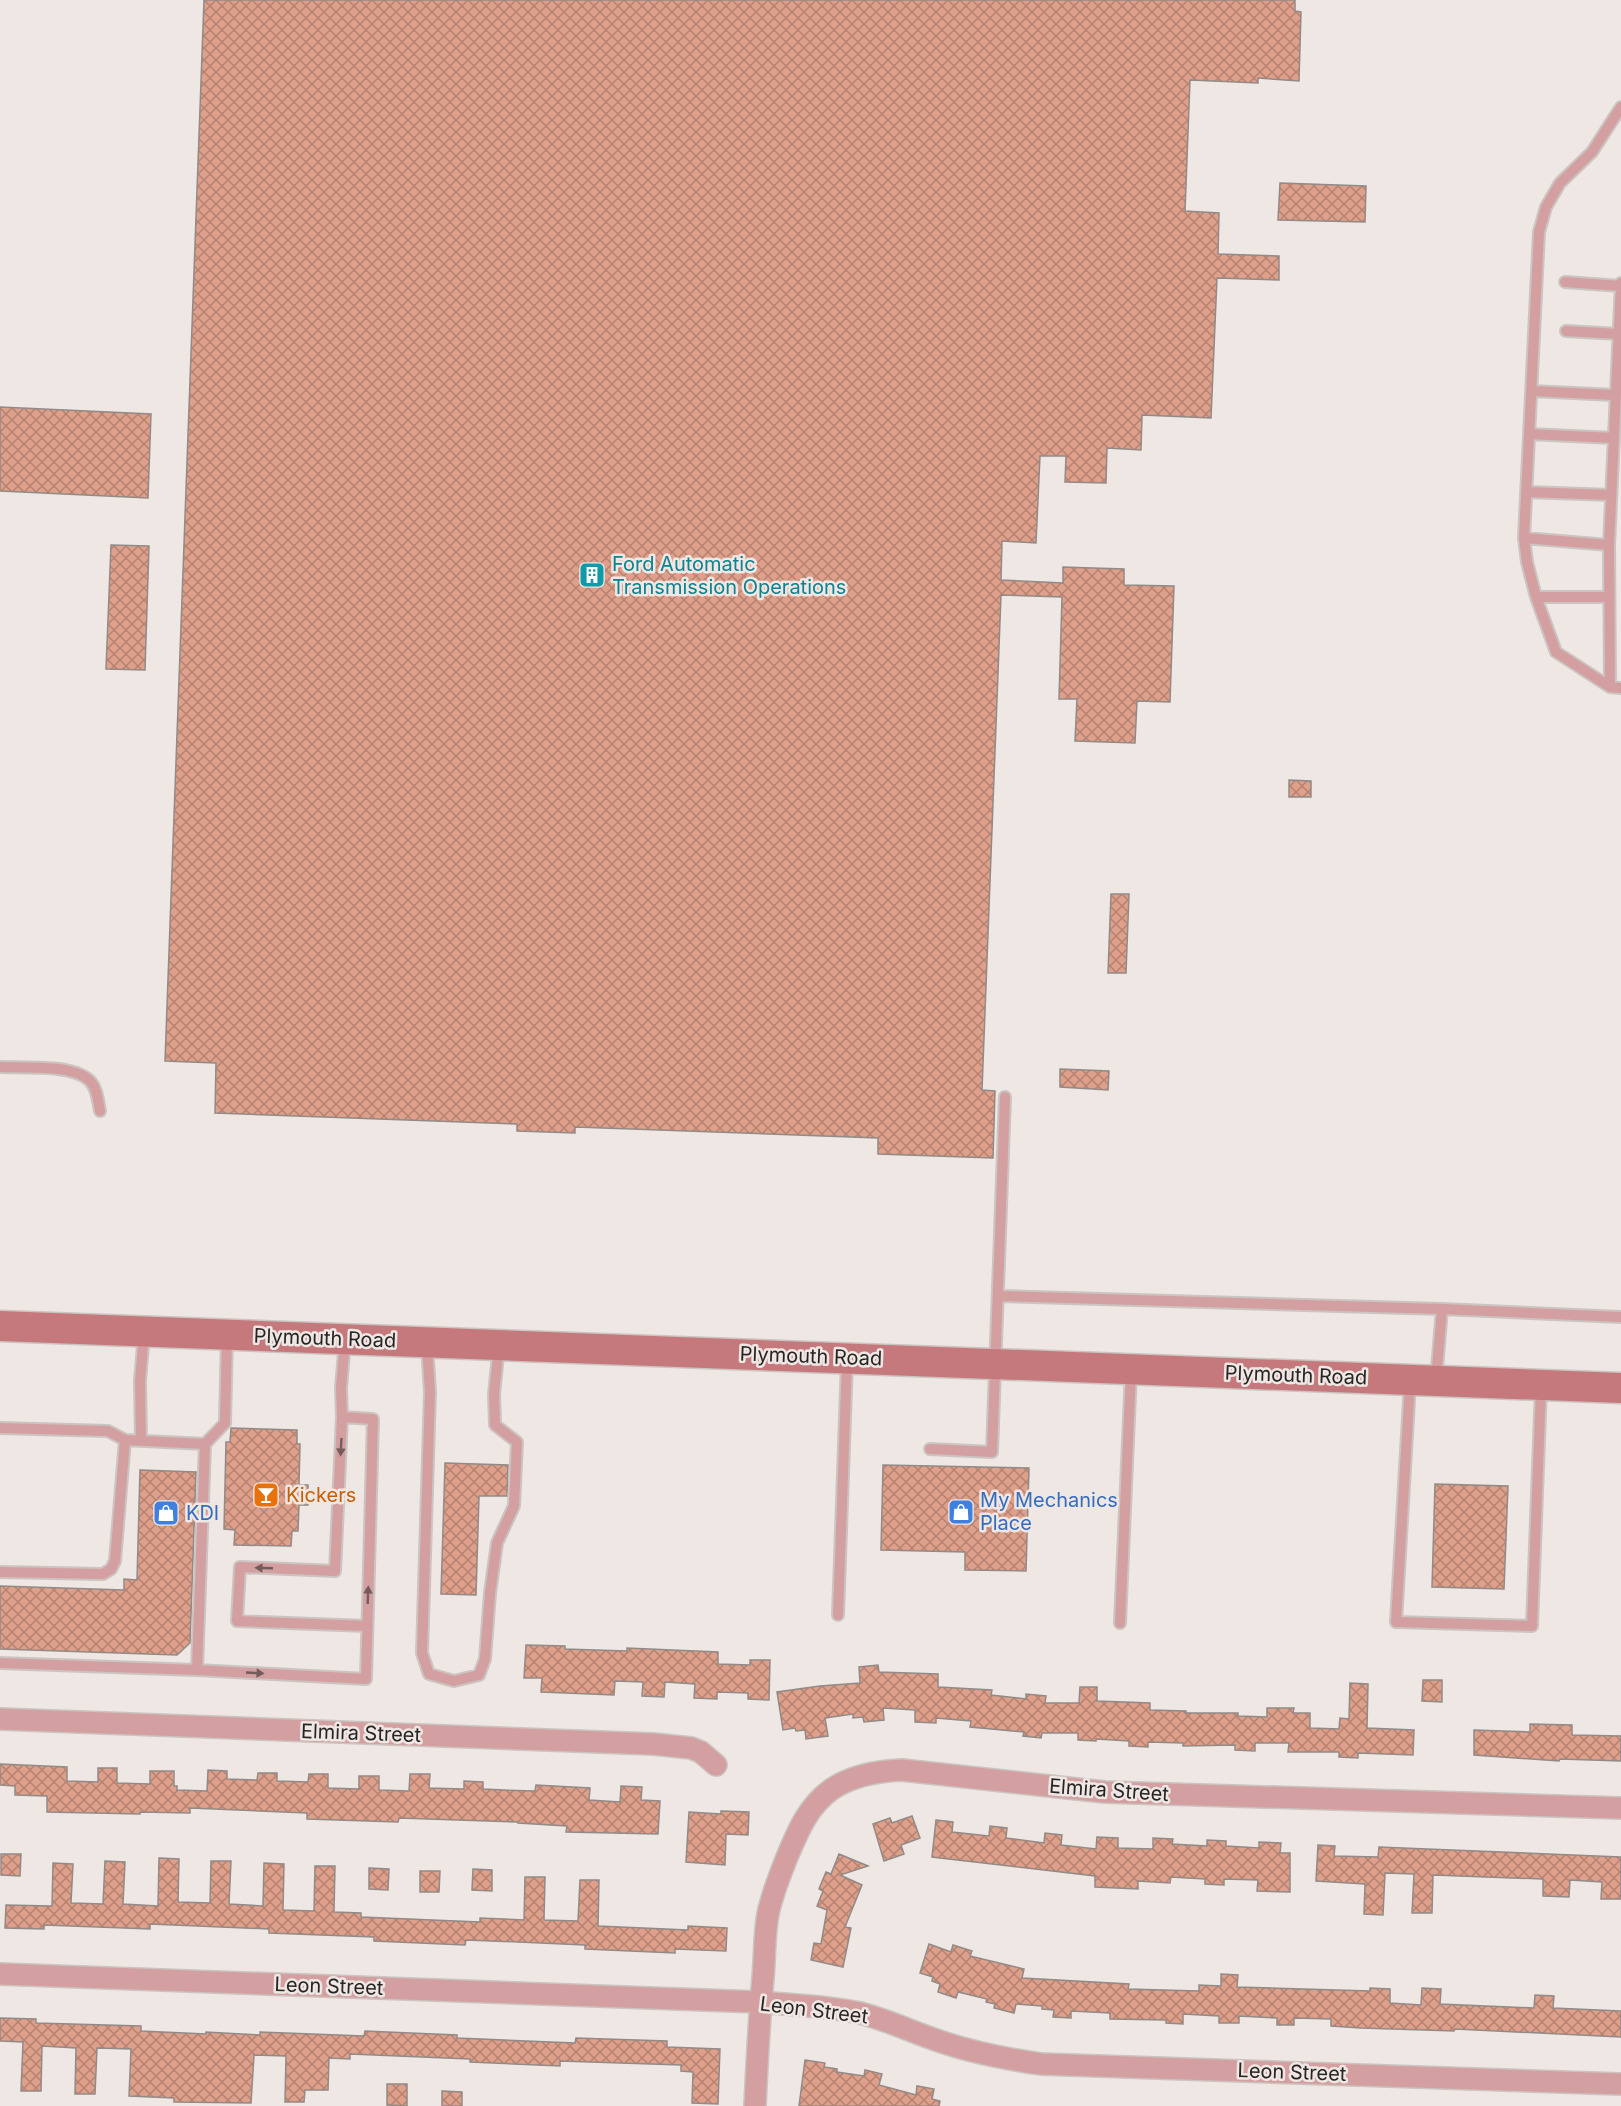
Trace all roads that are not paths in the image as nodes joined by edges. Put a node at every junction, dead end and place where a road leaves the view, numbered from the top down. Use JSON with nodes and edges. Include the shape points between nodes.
{"nodes":[{"id":1,"x":1621,"y":107,"type":"edge"},
{"id":2,"x":1565,"y":282,"type":"dead end"},
{"id":3,"x":1621,"y":285,"type":"edge"},
{"id":4,"x":1566,"y":331,"type":"dead end"},
{"id":5,"x":1619,"y":334,"type":"junction"},
{"id":6,"x":1619,"y":360,"type":"edge"},
{"id":7,"x":1532,"y":391,"type":"junction"},
{"id":8,"x":1614,"y":395,"type":"junction"},
{"id":9,"x":1529,"y":434,"type":"junction"},
{"id":10,"x":1614,"y":438,"type":"junction"},
{"id":11,"x":1527,"y":492,"type":"junction"},
{"id":12,"x":1611,"y":495,"type":"junction"},
{"id":13,"x":1524,"y":538,"type":"junction"},
{"id":14,"x":1609,"y":545,"type":"junction"},
{"id":15,"x":1536,"y":597,"type":"junction"},
{"id":16,"x":1609,"y":597,"type":"junction"},
{"id":17,"x":1616,"y":688,"type":"edge"},
{"id":18,"x":0,"y":1067,"type":"edge"},
{"id":19,"x":1005,"y":1097,"type":"dead end"},
{"id":20,"x":100,"y":1111,"type":"dead end"},
{"id":21,"x":998,"y":1296,"type":"junction"},
{"id":22,"x":1442,"y":1309,"type":"junction"},
{"id":23,"x":1621,"y":1317,"type":"edge"},
{"id":24,"x":0,"y":1326,"type":"edge"},
{"id":25,"x":144,"y":1331,"type":"junction"},
{"id":26,"x":227,"y":1334,"type":"junction"},
{"id":27,"x":345,"y":1339,"type":"junction"},
{"id":28,"x":427,"y":1342,"type":"junction"},
{"id":29,"x":499,"y":1345,"type":"junction"},
{"id":30,"x":847,"y":1358,"type":"junction"},
{"id":31,"x":995,"y":1364,"type":"junction"},
{"id":32,"x":1131,"y":1369,"type":"junction"},
{"id":33,"x":1423,"y":1380,"type":"junction"},
{"id":34,"x":1542,"y":1385,"type":"junction"},
{"id":35,"x":1621,"y":1388,"type":"edge"},
{"id":36,"x":342,"y":1417,"type":"junction"},
{"id":37,"x":0,"y":1428,"type":"edge"},
{"id":38,"x":124,"y":1440,"type":"junction"},
{"id":39,"x":141,"y":1441,"type":"junction"},
{"id":40,"x":205,"y":1444,"type":"junction"},
{"id":41,"x":930,"y":1449,"type":"dead end"},
{"id":42,"x":0,"y":1572,"type":"edge"},
{"id":43,"x":838,"y":1615,"type":"dead end"},
{"id":44,"x":1120,"y":1623,"type":"dead end"},
{"id":45,"x":367,"y":1626,"type":"junction"},
{"id":46,"x":0,"y":1663,"type":"edge"},
{"id":47,"x":197,"y":1670,"type":"junction"},
{"id":48,"x":0,"y":1719,"type":"edge"},
{"id":49,"x":716,"y":1765,"type":"dead end"},
{"id":50,"x":1621,"y":1808,"type":"edge"},
{"id":51,"x":0,"y":1974,"type":"edge"},
{"id":52,"x":759,"y":2002,"type":"junction"},
{"id":53,"x":1621,"y":2084,"type":"edge"},
{"id":54,"x":755,"y":2106,"type":"edge"}],
"edges":[{"from":1,"to":7,"type":"lane","via":[[1592,152],[1560,183],[1546,207],[1539,232]]},
{"from":2,"to":3,"type":"lane"},
{"from":3,"to":5,"type":"lane"},
{"from":4,"to":5,"type":"lane"},
{"from":5,"to":6,"type":"lane"},
{"from":6,"to":8,"type":"lane"},
{"from":7,"to":8,"type":"lane"},
{"from":7,"to":9,"type":"lane"},
{"from":8,"to":10,"type":"lane"},
{"from":9,"to":10,"type":"lane"},
{"from":9,"to":11,"type":"lane"},
{"from":10,"to":12,"type":"lane"},
{"from":11,"to":12,"type":"lane"},
{"from":11,"to":13,"type":"lane"},
{"from":12,"to":14,"type":"lane"},
{"from":13,"to":14,"type":"lane"},
{"from":13,"to":15,"type":"lane"},
{"from":14,"to":16,"type":"lane"},
{"from":15,"to":16,"type":"lane"},
{"from":15,"to":17,"type":"lane","via":[[1556,652]]},
{"from":16,"to":17,"type":"lane"},
{"from":18,"to":20,"type":"lane","via":[[74,1071],[90,1081]]},
{"from":19,"to":21,"type":"lane"},
{"from":21,"to":22,"type":"lane"},
{"from":21,"to":31,"type":"lane"},
{"from":22,"to":23,"type":"lane"},
{"from":22,"to":33,"type":"lane"},
{"from":24,"to":25,"type":"main road","name":"Plymouth Road"},
{"from":25,"to":26,"type":"main road","name":"Plymouth Road"},
{"from":25,"to":39,"type":"lane"},
{"from":26,"to":27,"type":"main road","name":"Plymouth Road"},
{"from":26,"to":40,"type":"lane","via":[[225,1423]]},
{"from":27,"to":28,"type":"main road","name":"Plymouth Road"},
{"from":27,"to":36,"type":"lane"},
{"from":28,"to":29,"type":"main road","name":"Plymouth Road"},
{"from":28,"to":29,"type":"lane","via":[[430,1392],[422,1653],[429,1674],[454,1681],[479,1675],[485,1659],[497,1542],[514,1506],[517,1442],[495,1425]]},
{"from":29,"to":30,"type":"main road","name":"Plymouth Road"},
{"from":30,"to":31,"type":"main road","name":"Plymouth Road"},
{"from":30,"to":43,"type":"lane"},
{"from":31,"to":32,"type":"main road","name":"Plymouth Road"},
{"from":31,"to":41,"type":"lane","via":[[992,1452]]},
{"from":32,"to":33,"type":"main road","name":"Plymouth Road"},
{"from":32,"to":44,"type":"lane"},
{"from":33,"to":34,"type":"main road","name":"Plymouth Road"},
{"from":33,"to":34,"type":"lane","via":[[1396,1622],[1532,1626]]},
{"from":34,"to":35,"type":"main road","name":"Plymouth Road"},
{"from":45,"to":36,"type":"lane","one_way":true,"via":[[374,1419]]},
{"from":36,"to":45,"type":"lane","one_way":true,"via":[[335,1571],[240,1567],[237,1621]]},
{"from":37,"to":38,"type":"lane","via":[[108,1431]]},
{"from":38,"to":39,"type":"lane"},
{"from":38,"to":42,"type":"lane","via":[[115,1561],[111,1569],[102,1574]]},
{"from":39,"to":40,"type":"lane"},
{"from":40,"to":47,"type":"lane"},
{"from":47,"to":45,"type":"lane","one_way":true,"via":[[366,1679]]},
{"from":46,"to":47,"type":"lane"},
{"from":48,"to":49,"type":"street","name":"Elmira Street","via":[[653,1744],[691,1748]]},
{"from":50,"to":52,"type":"street","name":"Elmira Street","via":[[1105,1792],[902,1770],[878,1771],[833,1789],[814,1806],[798,1830],[768,1912]]},
{"from":51,"to":52,"type":"street","name":"Leon Street"},
{"from":52,"to":53,"type":"street","name":"Leon Street","via":[[859,2013],[967,2050],[1041,2064]]},
{"from":52,"to":54,"type":"street","name":"Elmira Street"}]}
